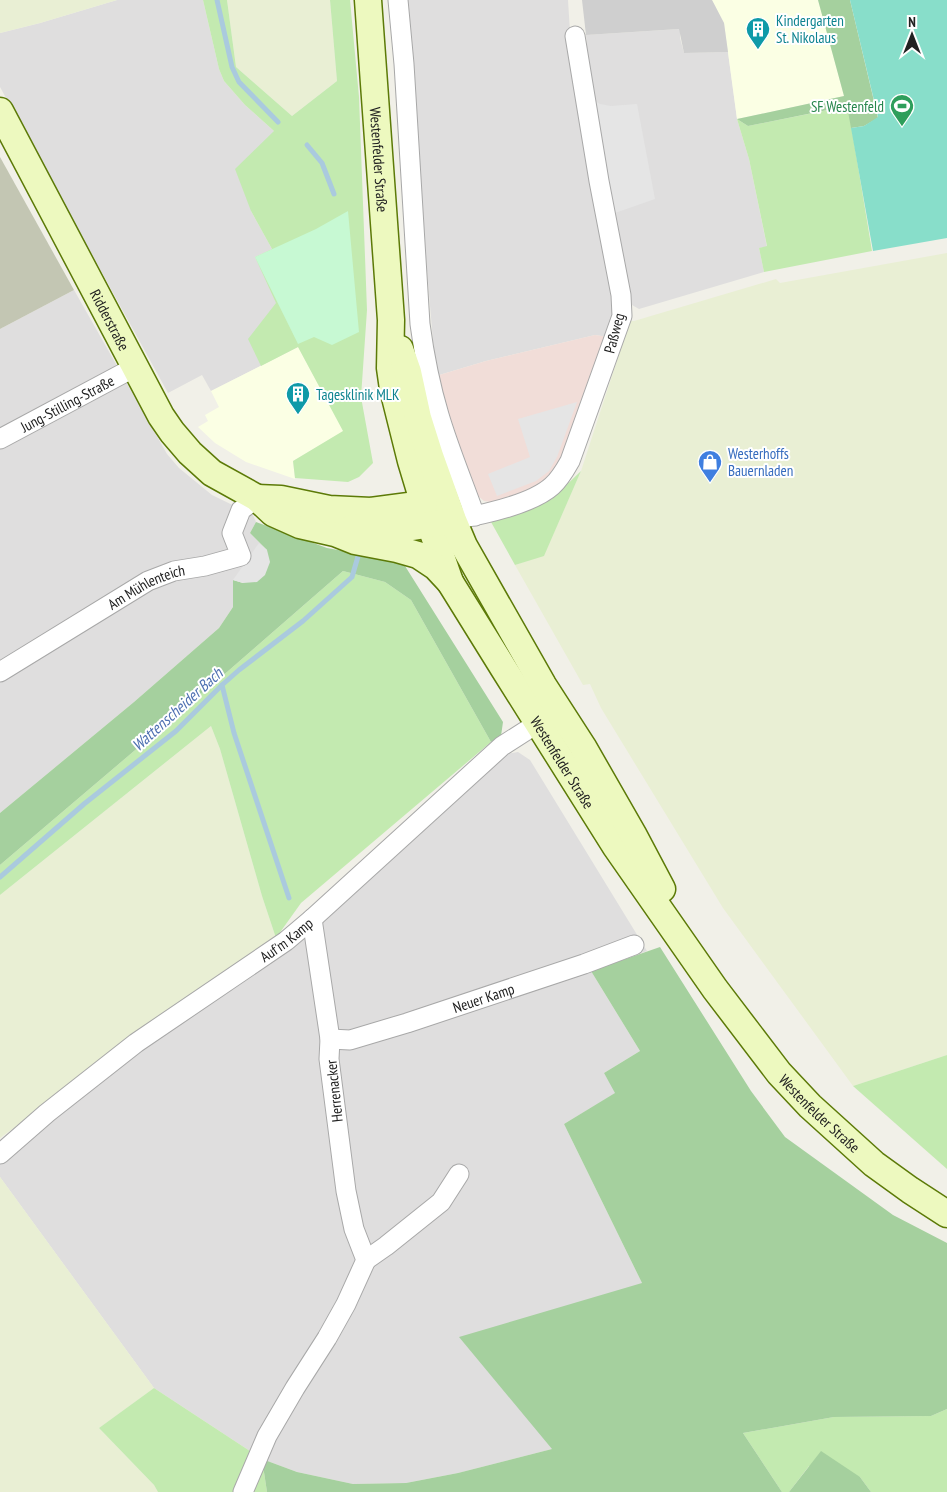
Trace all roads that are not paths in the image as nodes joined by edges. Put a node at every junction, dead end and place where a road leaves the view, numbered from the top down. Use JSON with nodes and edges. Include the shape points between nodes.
{"nodes":[{"id":1,"x":368,"y":0,"type":"edge"},
{"id":2,"x":398,"y":0,"type":"edge"},
{"id":3,"x":575,"y":36,"type":"dead end"},
{"id":4,"x":0,"y":111,"type":"edge"},
{"id":5,"x":136,"y":367,"type":"junction"},
{"id":6,"x":0,"y":439,"type":"edge"},
{"id":7,"x":257,"y":498,"type":"junction"},
{"id":8,"x":446,"y":516,"type":"junction"},
{"id":9,"x":335,"y":533,"type":"junction"},
{"id":10,"x":450,"y":582,"type":"junction"},
{"id":11,"x":0,"y":672,"type":"edge"},
{"id":12,"x":548,"y":716,"type":"junction"},
{"id":13,"x":312,"y":920,"type":"junction"},
{"id":14,"x":634,"y":945,"type":"dead end"},
{"id":15,"x":330,"y":1039,"type":"junction"},
{"id":16,"x":0,"y":1154,"type":"edge"},
{"id":17,"x":458,"y":1174,"type":"dead end"},
{"id":18,"x":947,"y":1214,"type":"edge"},
{"id":19,"x":366,"y":1260,"type":"junction"},
{"id":20,"x":243,"y":1492,"type":"edge"}],
"edges":[{"from":1,"to":8,"type":"street","name":"Westenfelder Straße","via":[[391,320]]},
{"from":2,"to":8,"type":"street","via":[[420,324],[438,413],[450,449]]},
{"from":3,"to":8,"type":"street","name":"Paßweg","via":[[622,316],[563,473],[538,495],[495,512]]},
{"from":4,"to":5,"type":"street","name":"Ridderstraße"},
{"from":5,"to":6,"type":"street","name":"Jung-Stilling-Straße"},
{"from":5,"to":7,"type":"street","name":"Ridderstraße","via":[[161,416],[190,453],[212,473]]},
{"from":7,"to":8,"type":"street","name":"Ridderstraße","via":[[281,498],[330,508]]},
{"from":7,"to":9,"type":"street","name":"Ridderstraße","via":[[273,513],[300,525]]},
{"from":7,"to":11,"type":"street","name":"Am Mühlenteich","via":[[241,510],[232,533],[241,556],[174,571],[148,581]]},
{"from":8,"to":9,"type":"street","name":"Ridderstraße","via":[[412,527],[357,527]]},
{"from":8,"to":10,"type":"street","name":"Westenfelder Straße"},
{"from":8,"to":12,"type":"street","name":"Westenfelder Straße","via":[[501,613]]},
{"from":9,"to":10,"type":"street","name":"Ridderstraße","via":[[355,541],[418,555]]},
{"from":10,"to":12,"type":"street","name":"Westenfelder Straße"},
{"from":12,"to":13,"type":"street","name":"Auf'm Kamp","via":[[502,746]]},
{"from":12,"to":18,"type":"street","name":"Westenfelder Straße","via":[[583,747],[715,989],[779,1073],[874,1164]]},
{"from":13,"to":15,"type":"street","name":"Herrenacker"},
{"from":13,"to":16,"type":"street","name":"Auf'm Kamp","via":[[136,1043]]},
{"from":14,"to":15,"type":"street","name":"Neuer Kamp","via":[[350,1040]]},
{"from":15,"to":19,"type":"street","name":"Herrenacker","via":[[329,1059],[346,1191],[354,1230]]},
{"from":17,"to":19,"type":"street","via":[[440,1202]]},
{"from":19,"to":20,"type":"street","via":[[346,1304],[268,1436]]}]}
